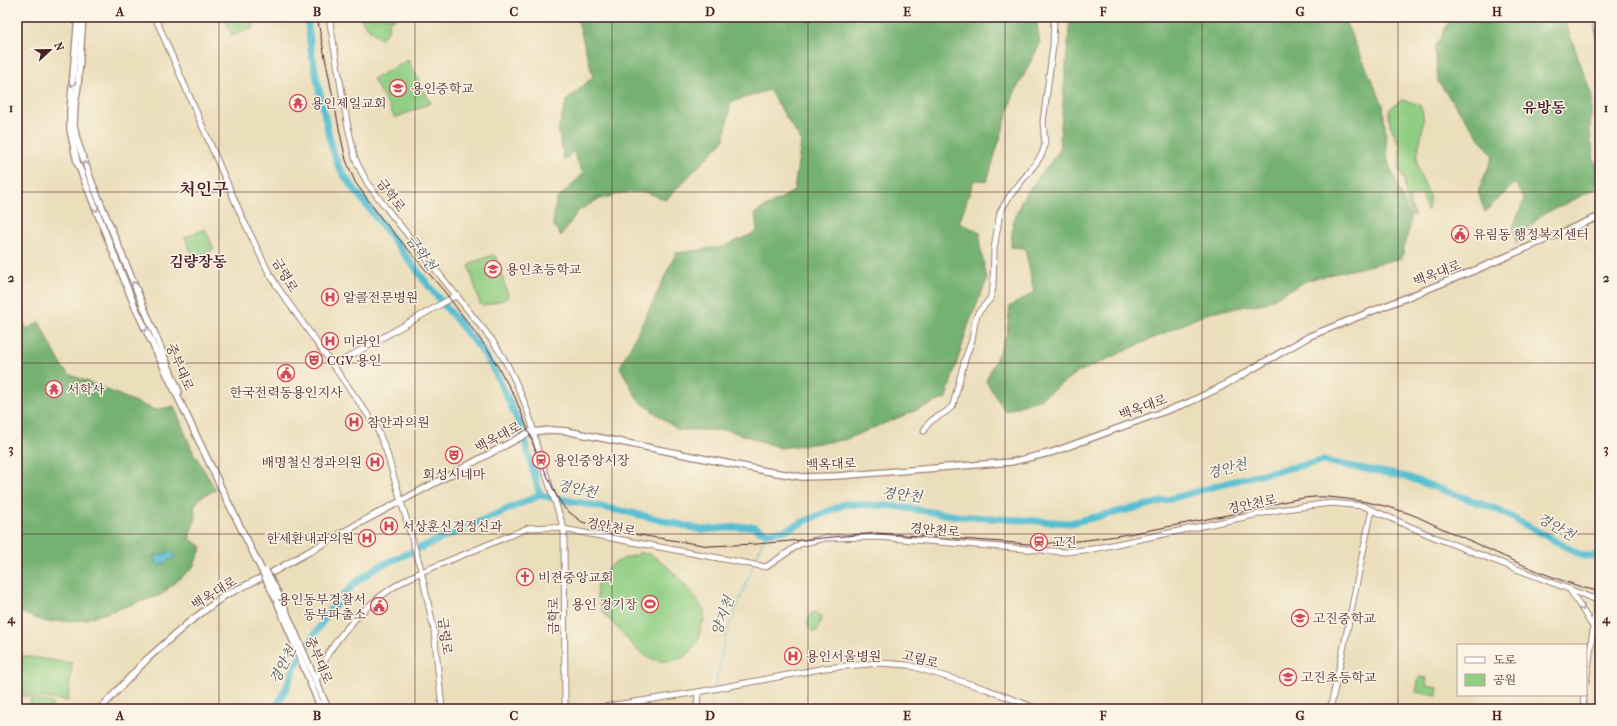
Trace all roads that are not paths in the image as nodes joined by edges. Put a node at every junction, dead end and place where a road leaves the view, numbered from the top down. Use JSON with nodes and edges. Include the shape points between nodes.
{"nodes":[{"id":1,"x":78,"y":17,"type":"edge"},
{"id":2,"x":83,"y":17,"type":"edge"},
{"id":3,"x":155,"y":17,"type":"edge"},
{"id":4,"x":329,"y":17,"type":"edge"},
{"id":5,"x":1054,"y":17,"type":"edge"},
{"id":6,"x":1594,"y":17,"type":"edge"},
{"id":7,"x":1600,"y":51,"type":"edge"},
{"id":8,"x":1600,"y":216,"type":"edge"},
{"id":9,"x":456,"y":295,"type":"junction"},
{"id":10,"x":333,"y":366,"type":"junction"},
{"id":11,"x":924,"y":431,"type":"dead end"},
{"id":12,"x":532,"y":432,"type":"junction"},
{"id":13,"x":228,"y":499,"type":"junction"},
{"id":14,"x":401,"y":501,"type":"junction"},
{"id":15,"x":1372,"y":510,"type":"junction"},
{"id":16,"x":564,"y":529,"type":"junction"},
{"id":17,"x":420,"y":569,"type":"junction"},
{"id":18,"x":1600,"y":578,"type":"edge"},
{"id":19,"x":1570,"y":589,"type":"junction"},
{"id":20,"x":1598,"y":600,"type":"edge"},
{"id":21,"x":1600,"y":613,"type":"edge"},
{"id":22,"x":1594,"y":619,"type":"junction"},
{"id":23,"x":1593,"y":627,"type":"junction"},
{"id":24,"x":293,"y":634,"type":"junction"},
{"id":25,"x":1587,"y":674,"type":"edge"},
{"id":26,"x":315,"y":678,"type":"junction"},
{"id":27,"x":698,"y":692,"type":"junction"},
{"id":28,"x":1584,"y":696,"type":"edge"},
{"id":29,"x":100,"y":709,"type":"edge"},
{"id":30,"x":321,"y":709,"type":"edge"},
{"id":31,"x":328,"y":709,"type":"edge"},
{"id":32,"x":442,"y":709,"type":"edge"},
{"id":33,"x":565,"y":709,"type":"edge"},
{"id":34,"x":590,"y":709,"type":"edge"},
{"id":35,"x":697,"y":709,"type":"edge"},
{"id":36,"x":1038,"y":709,"type":"edge"},
{"id":37,"x":1330,"y":709,"type":"edge"},
{"id":38,"x":1583,"y":709,"type":"edge"}],
"edges":[{"from":1,"to":13,"type":"main road","name":"중부대로","one_way":true,"via":[[70,110],[70,130],[77,162],[135,307]]},
{"from":13,"to":2,"type":"main road","name":"중부대로","one_way":true,"via":[[163,356],[77,140],[74,125]]},
{"from":3,"to":10,"type":"main road","name":"금령로","via":[[267,269]]},
{"from":4,"to":9,"type":"main road","name":"금학로","via":[[355,158],[368,184]]},
{"from":5,"to":11,"type":"main road","via":[[1043,122],[1045,145],[1036,163],[1000,212],[994,249],[993,288],[990,299],[975,321],[953,406],[931,420]]},
{"from":6,"to":7,"type":"main road"},
{"from":8,"to":12,"type":"main road","name":"백옥대로","via":[[1478,269],[1310,336],[1190,402],[1053,452],[1011,462],[802,477],[566,432]]},
{"from":9,"to":10,"type":"main road"},
{"from":9,"to":12,"type":"main road","name":"금학로","via":[[504,356]]},
{"from":10,"to":14,"type":"main road","name":"금령로","via":[[376,426]]},
{"from":12,"to":14,"type":"main road","name":"백옥대로"},
{"from":12,"to":16,"type":"main road","name":"금학로"},
{"from":13,"to":24,"type":"main road","name":"중부대로","bridge":true,"via":[[278,598]]},
{"from":14,"to":17,"type":"main road","name":"금령로"},
{"from":14,"to":29,"type":"main road","name":"백옥대로","via":[[273,572],[224,596],[188,623],[148,659]]},
{"from":15,"to":16,"type":"main road","name":"경안천로","via":[[1351,504],[1303,506],[1093,549],[1065,552],[891,538],[825,538],[800,544],[766,567]]},
{"from":15,"to":19,"type":"main road","name":"경안천로","via":[[1434,537]]},
{"from":15,"to":37,"type":"main road"},
{"from":16,"to":17,"type":"main road","name":"경안천로","via":[[552,527],[519,530]]},
{"from":16,"to":33,"type":"main road","name":"금학로"},
{"from":17,"to":26,"type":"main road","name":"경안천로","via":[[382,595],[354,619],[329,653]]},
{"from":17,"to":32,"type":"main road","name":"금령로","via":[[434,630]]},
{"from":18,"to":20,"type":"main road"},
{"from":19,"to":20,"type":"main road","name":"경안천로"},
{"from":19,"to":23,"type":"main road","one_way":true},
{"from":20,"to":22,"type":"main road"},
{"from":21,"to":22,"type":"main road"},
{"from":22,"to":23,"type":"main road"},
{"from":23,"to":25,"type":"main road"},
{"from":24,"to":26,"type":"main road","name":"중부대로"},
{"from":24,"to":30,"type":"main road","name":"중부대로"},
{"from":26,"to":31,"type":"main road","name":"중부대로"},
{"from":27,"to":34,"type":"main road","name":"고림로"},
{"from":27,"to":35,"type":"main road"},
{"from":27,"to":36,"type":"main road","name":"고림로","via":[[825,668],[879,663],[908,665],[986,689]]},
{"from":28,"to":38,"type":"main road"}]}
